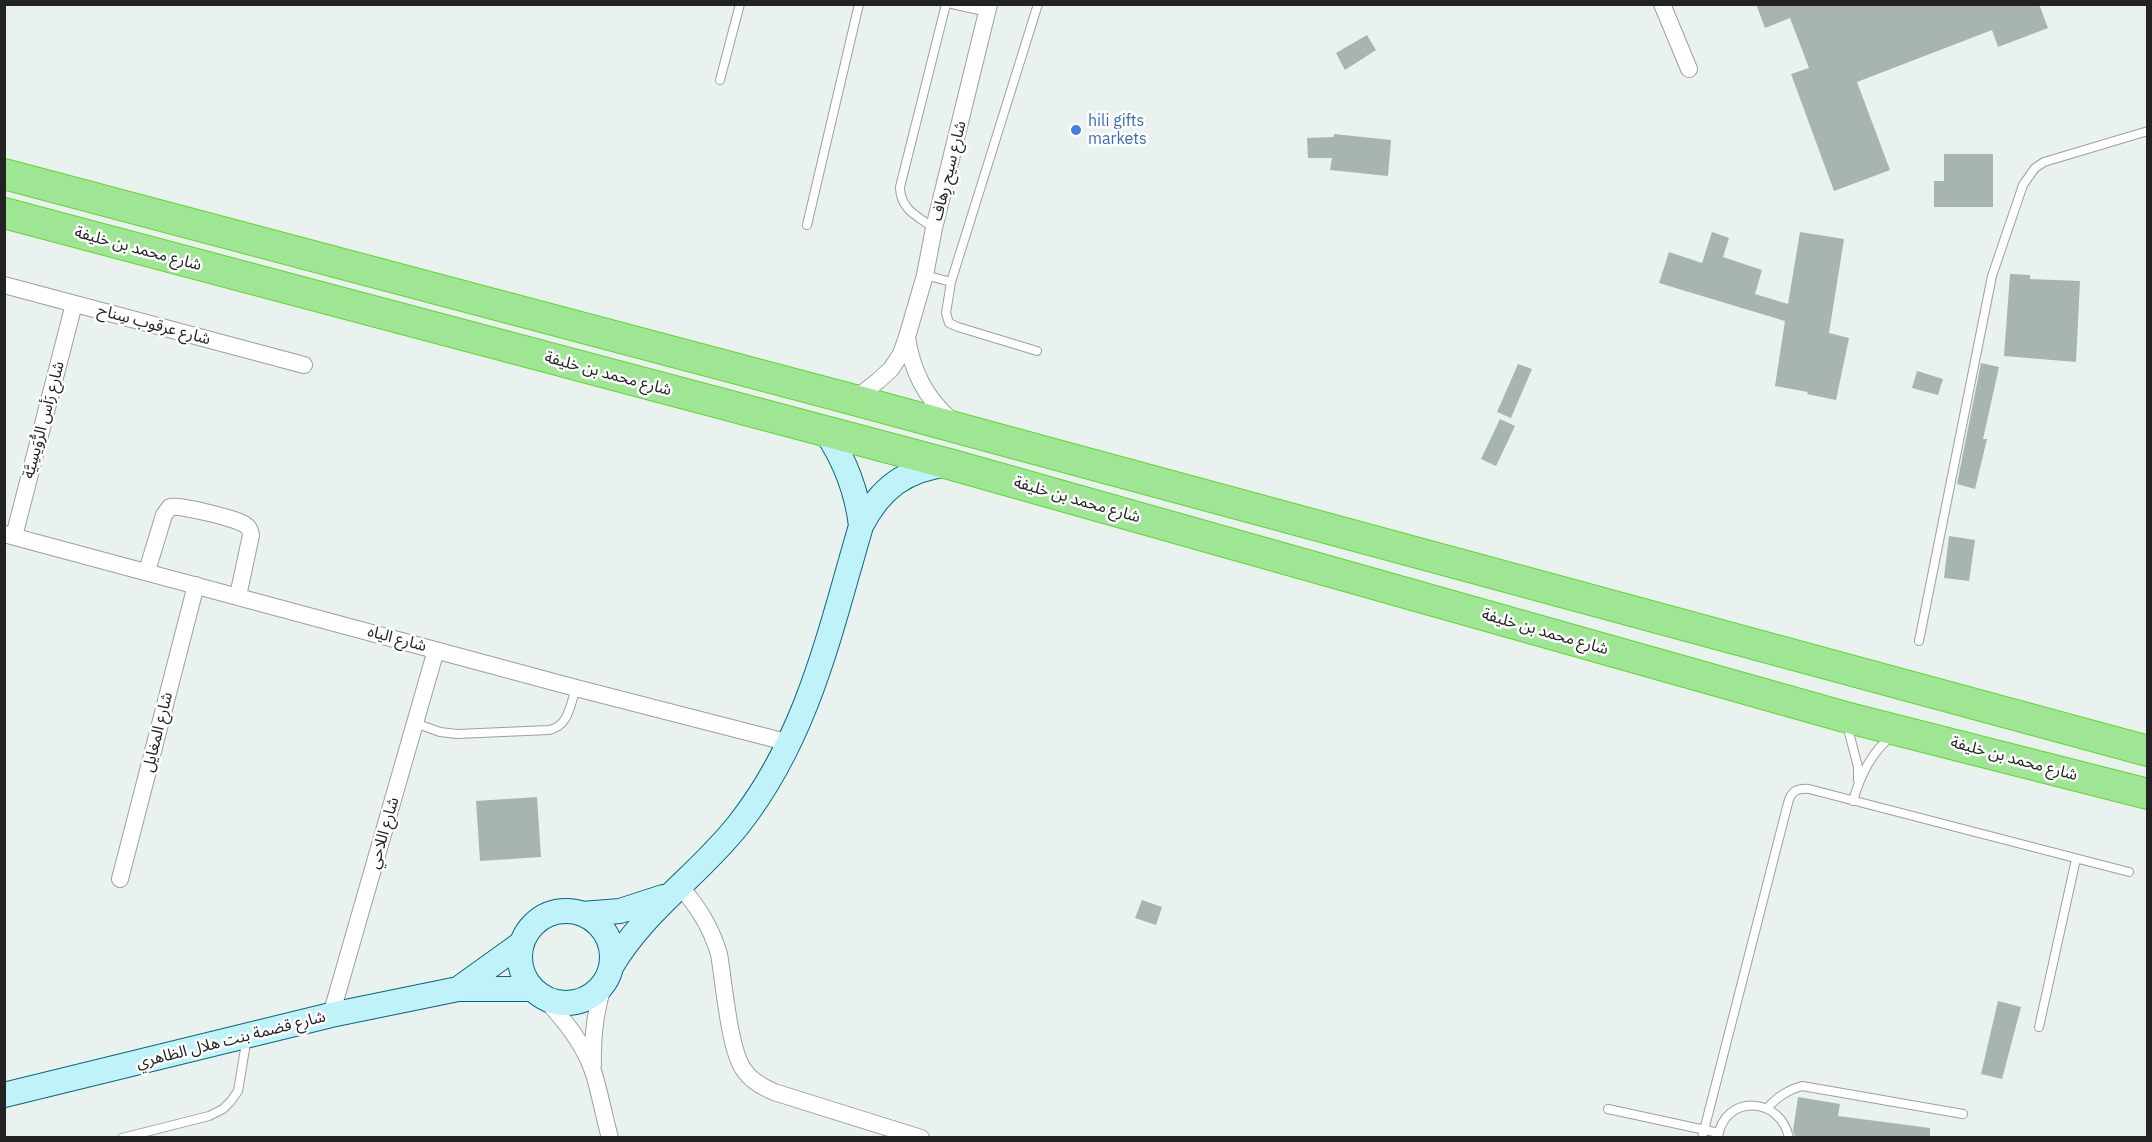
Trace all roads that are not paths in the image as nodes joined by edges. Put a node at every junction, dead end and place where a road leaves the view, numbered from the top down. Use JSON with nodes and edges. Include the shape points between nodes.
{"nodes":[{"id":1,"x":740,"y":4,"type":"edge"},
{"id":2,"x":859,"y":4,"type":"edge"},
{"id":3,"x":946,"y":4,"type":"edge"},
{"id":4,"x":952,"y":4,"type":"edge"},
{"id":5,"x":1038,"y":4,"type":"edge"},
{"id":6,"x":1662,"y":4,"type":"edge"},
{"id":7,"x":988,"y":8,"type":"edge"},
{"id":8,"x":1689,"y":69,"type":"dead end"},
{"id":9,"x":720,"y":80,"type":"dead end"},
{"id":10,"x":2148,"y":131,"type":"edge"},
{"id":11,"x":4,"y":174,"type":"edge"},
{"id":12,"x":4,"y":213,"type":"edge"},
{"id":13,"x":807,"y":225,"type":"dead end"},
{"id":14,"x":934,"y":228,"type":"junction"},
{"id":15,"x":925,"y":275,"type":"junction"},
{"id":16,"x":951,"y":282,"type":"junction"},
{"id":17,"x":4,"y":285,"type":"edge"},
{"id":18,"x":74,"y":304,"type":"junction"},
{"id":19,"x":907,"y":337,"type":"junction"},
{"id":20,"x":1037,"y":351,"type":"dead end"},
{"id":21,"x":304,"y":365,"type":"dead end"},
{"id":22,"x":847,"y":398,"type":"junction"},
{"id":23,"x":966,"y":431,"type":"junction"},
{"id":24,"x":826,"y":432,"type":"junction"},
{"id":25,"x":949,"y":464,"type":"junction"},
{"id":26,"x":861,"y":526,"type":"junction"},
{"id":27,"x":9,"y":535,"type":"edge"},
{"id":28,"x":147,"y":571,"type":"junction"},
{"id":29,"x":196,"y":585,"type":"junction"},
{"id":30,"x":238,"y":596,"type":"junction"},
{"id":31,"x":1918,"y":641,"type":"dead end"},
{"id":32,"x":436,"y":650,"type":"junction"},
{"id":33,"x":576,"y":688,"type":"junction"},
{"id":34,"x":1845,"y":717,"type":"junction"},
{"id":35,"x":415,"y":723,"type":"junction"},
{"id":36,"x":1900,"y":730,"type":"junction"},
{"id":37,"x":790,"y":743,"type":"junction"},
{"id":38,"x":2148,"y":750,"type":"edge"},
{"id":39,"x":1858,"y":783,"type":"junction"},
{"id":40,"x":2148,"y":794,"type":"edge"},
{"id":41,"x":1853,"y":801,"type":"junction"},
{"id":42,"x":2076,"y":859,"type":"junction"},
{"id":43,"x":2129,"y":872,"type":"dead end"},
{"id":44,"x":120,"y":879,"type":"dead end"},
{"id":45,"x":676,"y":889,"type":"junction"},
{"id":46,"x":582,"y":914,"type":"junction"},
{"id":47,"x":522,"y":943,"type":"junction"},
{"id":48,"x":607,"y":975,"type":"junction"},
{"id":49,"x":458,"y":989,"type":"junction"},
{"id":50,"x":539,"y":994,"type":"junction"},
{"id":51,"x":331,"y":1015,"type":"junction"},
{"id":52,"x":2039,"y":1027,"type":"dead end"},
{"id":53,"x":248,"y":1036,"type":"junction"},
{"id":54,"x":593,"y":1072,"type":"junction"},
{"id":55,"x":4,"y":1095,"type":"edge"},
{"id":56,"x":1767,"y":1108,"type":"junction"},
{"id":57,"x":1608,"y":1109,"type":"dead end"},
{"id":58,"x":1963,"y":1114,"type":"dead end"},
{"id":59,"x":1703,"y":1134,"type":"edge"},
{"id":60,"x":1719,"y":1135,"type":"edge"},
{"id":61,"x":122,"y":1137,"type":"edge"},
{"id":62,"x":610,"y":1137,"type":"edge"},
{"id":63,"x":921,"y":1137,"type":"edge"},
{"id":64,"x":1789,"y":1137,"type":"edge"}],
"edges":[{"from":1,"to":9,"type":"lane"},
{"from":2,"to":13,"type":"lane"},
{"from":3,"to":14,"type":"lane","via":[[900,187],[904,206]]},
{"from":4,"to":7,"type":"lane"},
{"from":5,"to":16,"type":"lane"},
{"from":6,"to":8,"type":"street"},
{"from":7,"to":14,"type":"street","name":"شارع سيح رِهاف"},
{"from":10,"to":31,"type":"lane","via":[[2044,162],[2023,185],[1992,276]]},
{"from":11,"to":22,"type":"highway"},
{"from":12,"to":24,"type":"highway","name":"شارع محمد بن خليفة"},
{"from":14,"to":15,"type":"street","name":"شارع سيح رِهاف"},
{"from":15,"to":16,"type":"lane"},
{"from":15,"to":19,"type":"street","name":"شارع سيح رِهاف"},
{"from":16,"to":20,"type":"lane","via":[[946,313],[950,323]]},
{"from":17,"to":18,"type":"street","name":"شارع عرقوب سِناح"},
{"from":18,"to":21,"type":"street","name":"شارع عرقوب سِناح"},
{"from":18,"to":27,"type":"street","name":"شارع رَأس الرُّوَيسِيَّة"},
{"from":19,"to":22,"type":"street","name":"شارع سيح رِهاف","via":[[896,361],[878,381]]},
{"from":19,"to":23,"type":"street","name":"شارع سيح رِهاف","via":[[916,375],[925,392],[936,407]]},
{"from":22,"to":23,"type":"highway"},
{"from":23,"to":38,"type":"highway"},
{"from":24,"to":25,"type":"highway","name":"شارع محمد بن خليفة"},
{"from":24,"to":26,"type":"street","via":[[850,476]]},
{"from":25,"to":26,"type":"street","via":[[903,477],[878,498]]},
{"from":25,"to":34,"type":"highway","name":"شارع محمد بن خليفة"},
{"from":26,"to":37,"type":"street","via":[[810,696]]},
{"from":27,"to":28,"type":"street","name":"شارع الياه"},
{"from":28,"to":29,"type":"street","name":"شارع الياه"},
{"from":28,"to":30,"type":"street","via":[[170,507],[242,523],[251,535]]},
{"from":29,"to":30,"type":"street","name":"شارع الياه"},
{"from":29,"to":44,"type":"street","name":"شارع المغايل"},
{"from":30,"to":32,"type":"street","name":"شارع الياه"},
{"from":32,"to":33,"type":"street","name":"شارع الياه"},
{"from":32,"to":35,"type":"street","name":"شارع اللاحي"},
{"from":33,"to":35,"type":"lane","via":[[566,719],[549,730],[457,734]]},
{"from":33,"to":37,"type":"street","name":"شارع الياه"},
{"from":34,"to":36,"type":"highway","name":"شارع محمد بن خليفة"},
{"from":34,"to":39,"type":"lane"},
{"from":35,"to":51,"type":"street","name":"شارع اللاحي"},
{"from":36,"to":39,"type":"lane","via":[[1875,753]]},
{"from":36,"to":40,"type":"highway","name":"شارع محمد بن خليفة"},
{"from":37,"to":45,"type":"street","via":[[738,825]]},
{"from":39,"to":41,"type":"lane"},
{"from":41,"to":42,"type":"lane"},
{"from":41,"to":59,"type":"lane","via":[[1802,788],[1790,796]]},
{"from":42,"to":43,"type":"lane"},
{"from":42,"to":52,"type":"lane"},
{"from":45,"to":46,"type":"street","via":[[638,906]]},
{"from":45,"to":48,"type":"street","via":[[632,934]]},
{"from":45,"to":63,"type":"street","via":[[700,910],[714,939],[736,1053],[744,1071],[757,1084],[774,1092]]},
{"from":46,"to":47,"type":"street","via":[[570,911],[546,916],[527,932]]},
{"from":46,"to":48,"type":"street","via":[[606,935],[612,956]]},
{"from":47,"to":49,"type":"street","name":"شارع قضمة بنت هلال الظاهري"},
{"from":47,"to":50,"type":"street","via":[[519,960],[523,976]]},
{"from":48,"to":50,"type":"street","via":[[595,994],[571,1004]]},
{"from":48,"to":54,"type":"street","via":[[597,1005]]},
{"from":49,"to":50,"type":"street","name":"شارع قضمة بنت هلال الظاهري"},
{"from":49,"to":51,"type":"street","name":"شارع قضمة بنت هلال الظاهري"},
{"from":50,"to":54,"type":"street","via":[[573,1033]]},
{"from":51,"to":53,"type":"street","name":"شارع قضمة بنت هلال الظاهري"},
{"from":53,"to":55,"type":"street","name":"شارع قضمة بنت هلال الظاهري"},
{"from":53,"to":61,"type":"lane","via":[[238,1090],[223,1109]]},
{"from":54,"to":62,"type":"street"},
{"from":56,"to":58,"type":"lane","via":[[1778,1096],[1802,1086]]},
{"from":56,"to":60,"type":"lane","via":[[1757,1105],[1737,1109],[1729,1115]]},
{"from":56,"to":64,"type":"lane","via":[[1783,1120]]},
{"from":57,"to":59,"type":"lane"},
{"from":59,"to":60,"type":"lane"}]}
